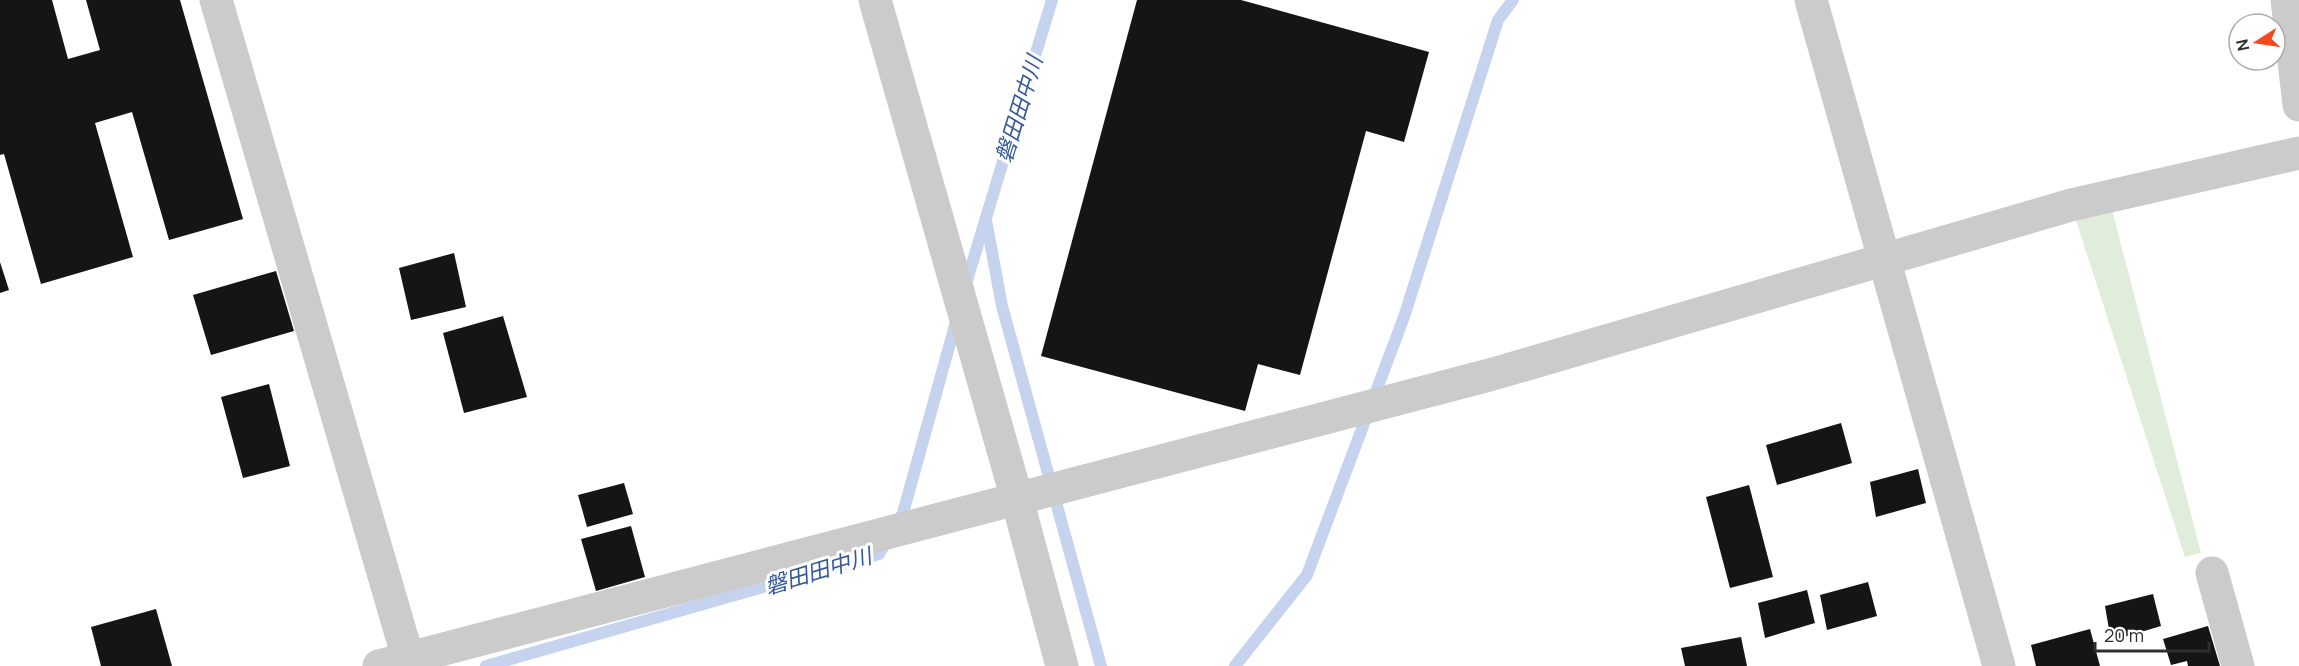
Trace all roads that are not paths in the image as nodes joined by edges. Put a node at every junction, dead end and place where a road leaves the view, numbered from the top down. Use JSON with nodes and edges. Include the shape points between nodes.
{"nodes":[{"id":1,"x":216,"y":0,"type":"edge"},
{"id":2,"x":875,"y":0,"type":"edge"},
{"id":3,"x":1811,"y":0,"type":"edge"},
{"id":4,"x":2287,"y":0,"type":"edge"},
{"id":5,"x":2299,"y":105,"type":"edge"},
{"id":6,"x":2299,"y":153,"type":"edge"},
{"id":7,"x":1885,"y":259,"type":"junction"},
{"id":8,"x":1017,"y":499,"type":"junction"},
{"id":9,"x":2212,"y":573,"type":"dead end"},
{"id":10,"x":394,"y":662,"type":"edge"},
{"id":11,"x":1062,"y":666,"type":"edge"},
{"id":12,"x":1999,"y":666,"type":"edge"},
{"id":13,"x":2238,"y":666,"type":"edge"}],
"edges":[{"from":1,"to":10,"type":"street"},
{"from":2,"to":8,"type":"street"},
{"from":3,"to":7,"type":"street"},
{"from":4,"to":5,"type":"street"},
{"from":6,"to":7,"type":"street","via":[[2071,205]]},
{"from":7,"to":8,"type":"street","via":[[1493,374]]},
{"from":7,"to":12,"type":"street"},
{"from":8,"to":10,"type":"street"},
{"from":8,"to":11,"type":"street"},
{"from":9,"to":13,"type":"street"}]}
